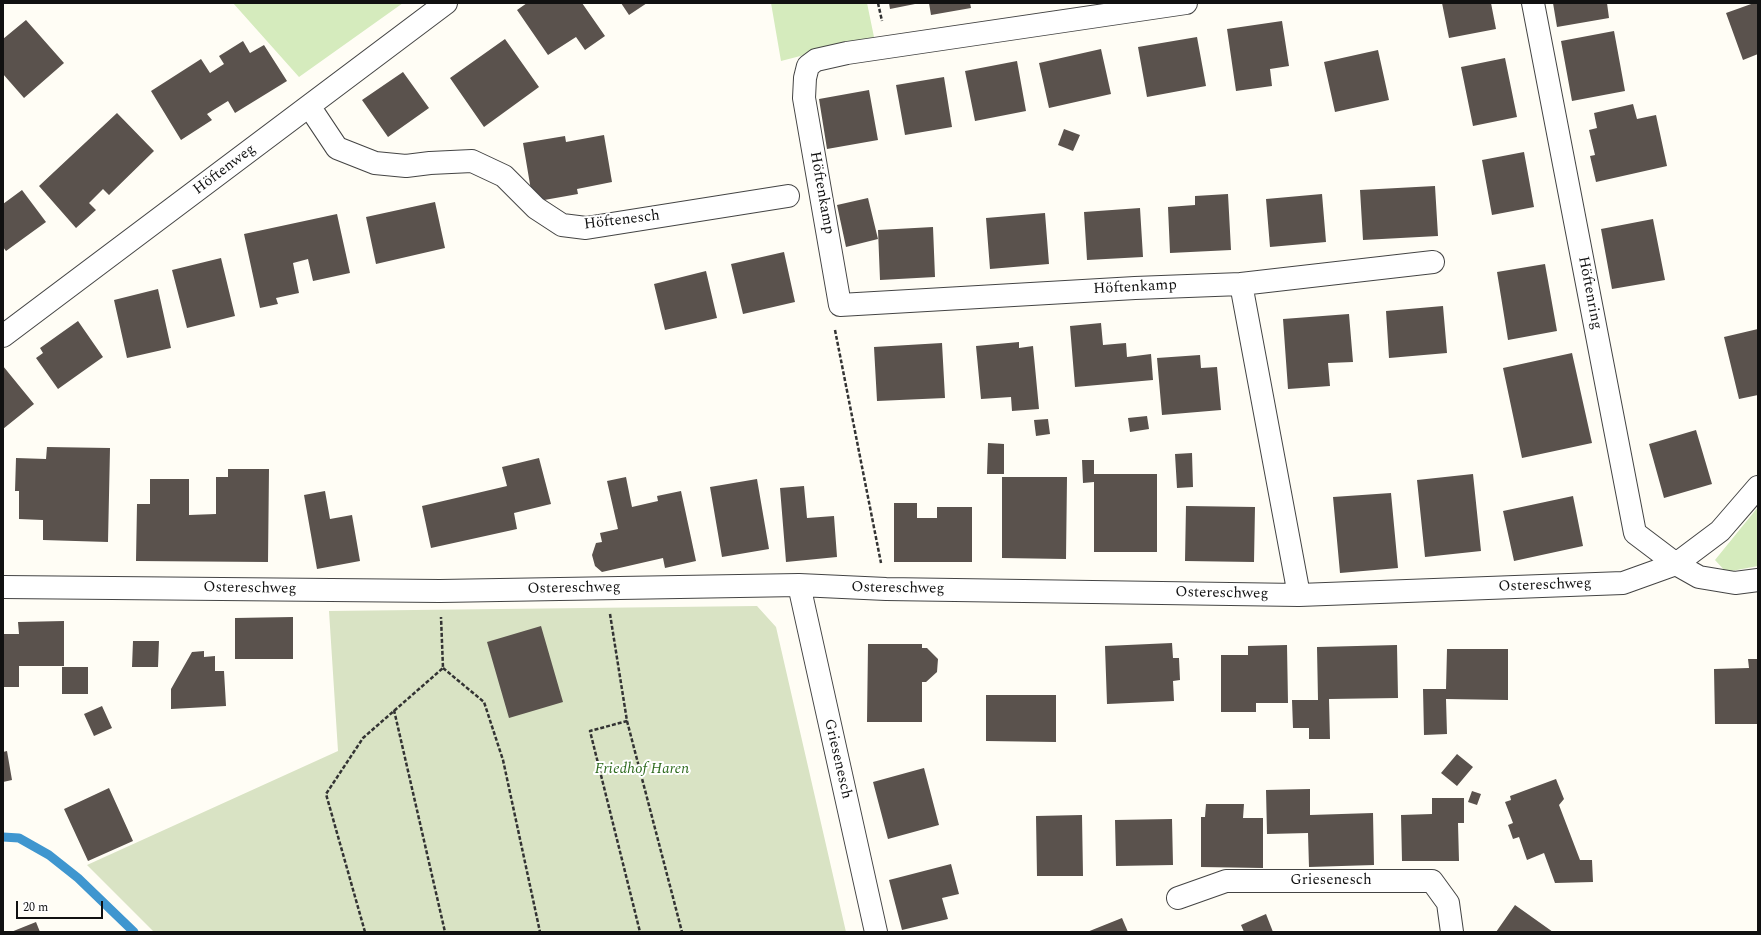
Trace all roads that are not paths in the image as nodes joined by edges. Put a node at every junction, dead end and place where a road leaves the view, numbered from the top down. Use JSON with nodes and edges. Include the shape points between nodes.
{"nodes":[{"id":1,"x":446,"y":3,"type":"edge"},
{"id":2,"x":1186,"y":3,"type":"edge"},
{"id":3,"x":1533,"y":3,"type":"edge"},
{"id":4,"x":310,"y":106,"type":"junction"},
{"id":5,"x":788,"y":196,"type":"dead end"},
{"id":6,"x":1433,"y":262,"type":"dead end"},
{"id":7,"x":1241,"y":284,"type":"junction"},
{"id":8,"x":3,"y":336,"type":"edge"},
{"id":9,"x":1758,"y":487,"type":"edge"},
{"id":10,"x":1676,"y":564,"type":"junction"},
{"id":11,"x":1758,"y":580,"type":"edge"},
{"id":12,"x":799,"y":585,"type":"junction"},
{"id":13,"x":3,"y":587,"type":"edge"},
{"id":14,"x":1299,"y":595,"type":"junction"},
{"id":15,"x":1178,"y":898,"type":"dead end"},
{"id":16,"x":876,"y":932,"type":"edge"},
{"id":17,"x":1452,"y":932,"type":"edge"}],
"edges":[{"from":1,"to":4,"type":"street","name":"Höftenweg"},
{"from":2,"to":7,"type":"street","name":"Höftenkamp","via":[[847,53],[816,60],[808,66],[804,78],[804,98],[840,305]]},
{"from":3,"to":10,"type":"street","name":"Höftenring","via":[[1635,533]]},
{"from":4,"to":5,"type":"street","name":"Höftenesch","via":[[337,148],[375,163],[398,165],[472,161],[504,176],[536,208],[562,225],[586,228]]},
{"from":4,"to":8,"type":"street","name":"Höftenweg"},
{"from":6,"to":7,"type":"street","name":"Höftenkamp"},
{"from":7,"to":14,"type":"street"},
{"from":9,"to":10,"type":"street","name":"Ostereschweg","via":[[1720,531]]},
{"from":10,"to":11,"type":"street","name":"Höftenring","via":[[1699,577],[1735,583]]},
{"from":10,"to":14,"type":"street","name":"Ostereschweg","via":[[1624,583]]},
{"from":12,"to":13,"type":"street","name":"Ostereschweg","via":[[440,591]]},
{"from":12,"to":14,"type":"street","name":"Ostereschweg","via":[[886,589]]},
{"from":12,"to":16,"type":"street","name":"Griesenesch"},
{"from":15,"to":17,"type":"street","name":"Griesenesch","via":[[1226,881],[1432,881],[1448,903]]}]}
